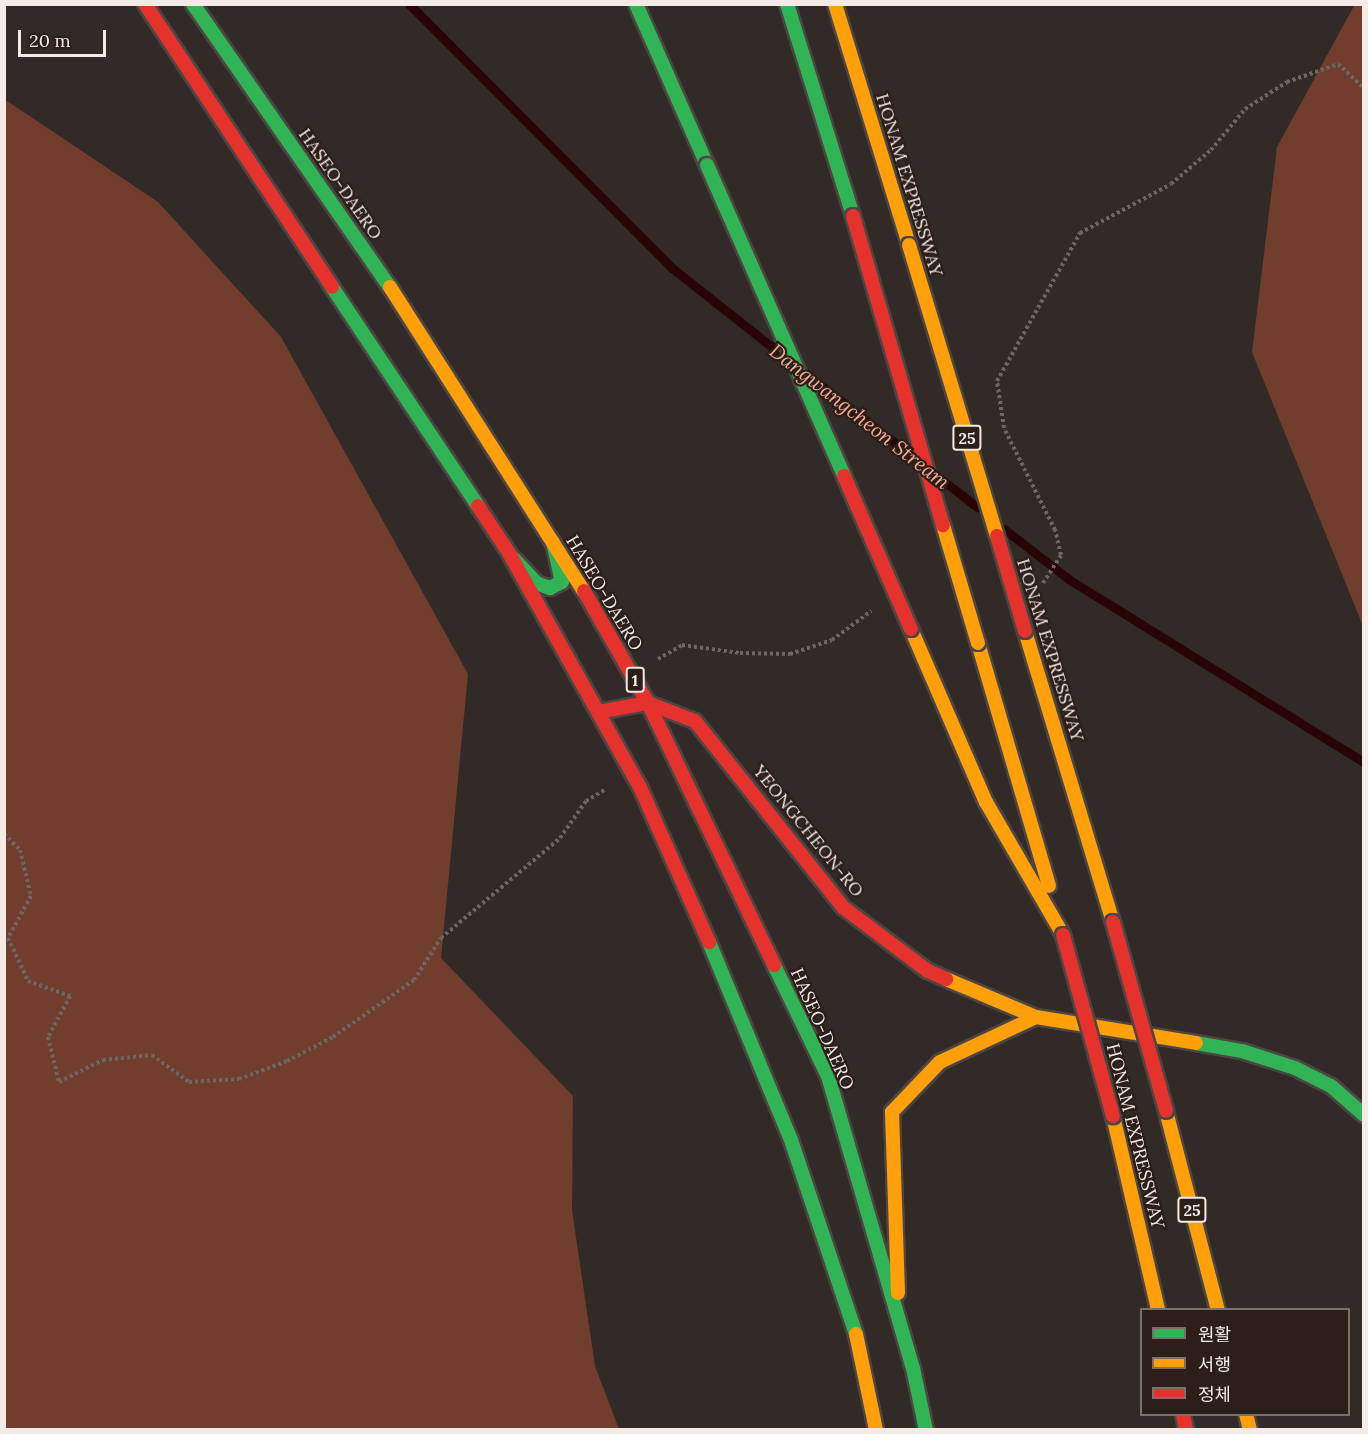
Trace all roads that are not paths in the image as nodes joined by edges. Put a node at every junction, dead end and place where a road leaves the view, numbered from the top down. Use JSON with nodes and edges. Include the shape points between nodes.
{"nodes":[{"id":1,"x":145,"y":4,"type":"edge"},
{"id":2,"x":193,"y":4,"type":"edge"},
{"id":3,"x":636,"y":4,"type":"edge"},
{"id":4,"x":788,"y":4,"type":"edge"},
{"id":5,"x":835,"y":4,"type":"edge"},
{"id":6,"x":553,"y":542,"type":"junction"},
{"id":7,"x":509,"y":553,"type":"junction"},
{"id":8,"x":648,"y":704,"type":"junction"},
{"id":9,"x":598,"y":712,"type":"junction"},
{"id":10,"x":1064,"y":935,"type":"junction"},
{"id":11,"x":1036,"y":1017,"type":"junction"},
{"id":12,"x":1364,"y":1115,"type":"edge"},
{"id":13,"x":1158,"y":1308,"type":"edge"},
{"id":14,"x":1217,"y":1308,"type":"edge"},
{"id":15,"x":900,"y":1322,"type":"junction"},
{"id":16,"x":876,"y":1430,"type":"edge"},
{"id":17,"x":926,"y":1430,"type":"edge"}],
"edges":[{"from":1,"to":7,"type":"main road"},
{"from":2,"to":6,"type":"main road","name":"HASEO-DAERO","number":"1","via":[[422,333]]},
{"from":3,"to":10,"type":"main road","bridge":true,"via":[[986,802]]},
{"from":4,"to":10,"type":"main road","name":"HONAM EXPRESSWAY","bridge":true},
{"from":5,"to":14,"type":"main road","name":"HONAM EXPRESSWAY","number":"25","bridge":true,"via":[[1113,922]]},
{"from":6,"to":7,"type":"main road","via":[[562,571],[561,582],[550,588],[536,583]]},
{"from":6,"to":8,"type":"main road","name":"HASEO-DAERO","number":"1"},
{"from":7,"to":9,"type":"main road"},
{"from":8,"to":9,"type":"main road","name":"YEONGCHEON-RO"},
{"from":8,"to":11,"type":"main road","name":"YEONGCHEON-RO","via":[[695,721],[844,908],[928,971]]},
{"from":8,"to":15,"type":"main road","name":"HASEO-DAERO","number":"1","via":[[828,1076]]},
{"from":9,"to":16,"type":"main road","via":[[633,774],[742,1016],[791,1140],[851,1311]]},
{"from":10,"to":13,"type":"main road","name":"HONAM EXPRESSWAY","bridge":true,"via":[[1113,1116]]},
{"from":11,"to":12,"type":"main road","name":"YEONGCHEON-RO","via":[[1242,1051],[1295,1068],[1331,1086]]},
{"from":11,"to":15,"type":"main road","via":[[940,1062],[892,1112],[892,1201]]},
{"from":15,"to":17,"type":"main road","name":"HASEO-DAERO","number":"1"}]}
